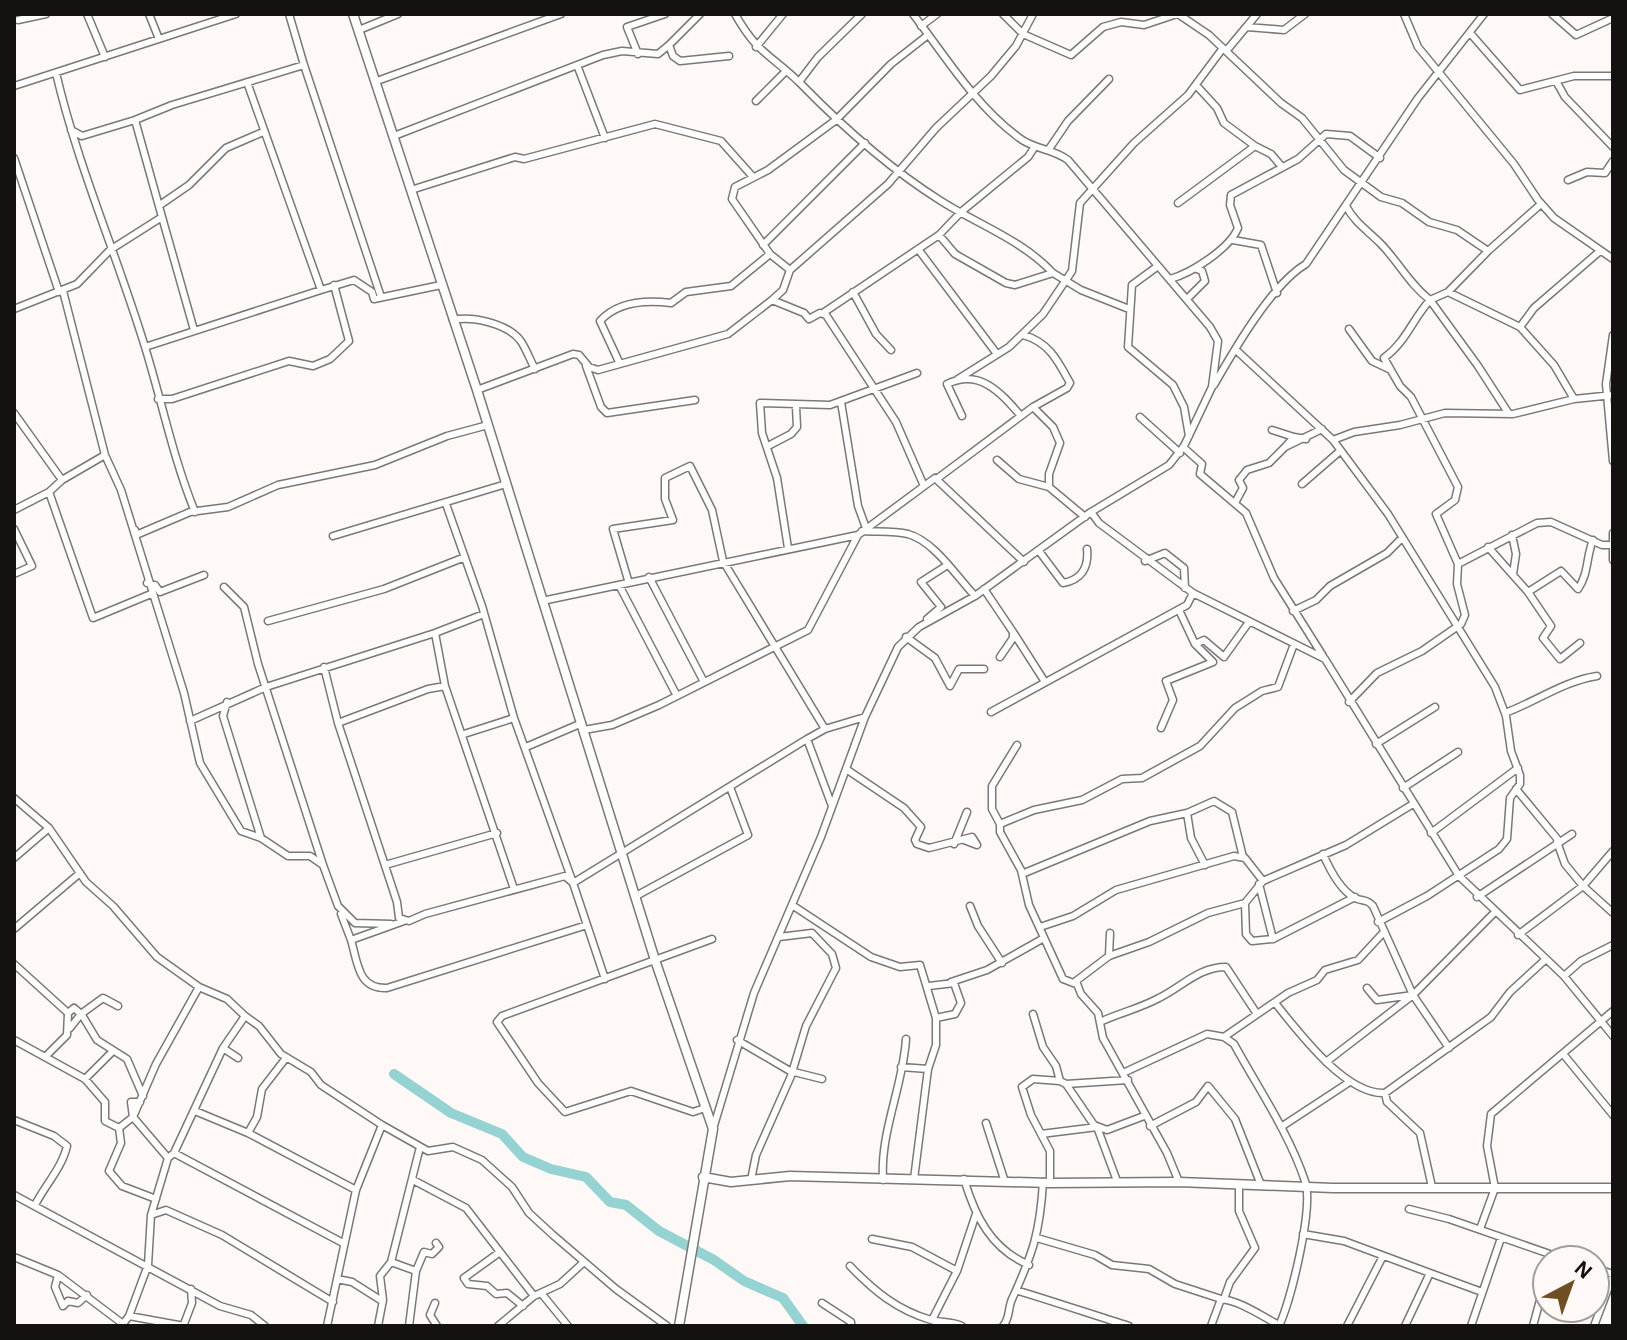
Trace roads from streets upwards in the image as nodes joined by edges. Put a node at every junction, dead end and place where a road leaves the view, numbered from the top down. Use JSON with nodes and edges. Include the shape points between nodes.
{"nodes":[{"id":1,"x":46,"y":14,"type":"edge"},
{"id":2,"x":87,"y":14,"type":"edge"},
{"id":3,"x":149,"y":14,"type":"edge"},
{"id":4,"x":236,"y":14,"type":"edge"},
{"id":5,"x":289,"y":14,"type":"edge"},
{"id":6,"x":353,"y":14,"type":"edge"},
{"id":7,"x":398,"y":14,"type":"edge"},
{"id":8,"x":561,"y":14,"type":"edge"},
{"id":9,"x":665,"y":14,"type":"edge"},
{"id":10,"x":700,"y":14,"type":"edge"},
{"id":11,"x":735,"y":14,"type":"edge"},
{"id":12,"x":783,"y":14,"type":"edge"},
{"id":13,"x":862,"y":14,"type":"edge"},
{"id":14,"x":913,"y":14,"type":"edge"},
{"id":15,"x":937,"y":14,"type":"edge"},
{"id":16,"x":1003,"y":14,"type":"edge"},
{"id":17,"x":1033,"y":14,"type":"edge"},
{"id":18,"x":1118,"y":14,"type":"edge"},
{"id":19,"x":1178,"y":14,"type":"edge"},
{"id":20,"x":1257,"y":14,"type":"edge"},
{"id":21,"x":1305,"y":14,"type":"edge"},
{"id":22,"x":1404,"y":14,"type":"edge"},
{"id":23,"x":1484,"y":14,"type":"edge"},
{"id":24,"x":1552,"y":14,"type":"edge"},
{"id":25,"x":226,"y":16,"type":"edge"},
{"id":26,"x":1613,"y":18,"type":"edge"},
{"id":27,"x":18,"y":20,"type":"dead end"},
{"id":28,"x":1121,"y":22,"type":"junction"},
{"id":29,"x":921,"y":26,"type":"junction"},
{"id":30,"x":1247,"y":27,"type":"junction"},
{"id":31,"x":359,"y":30,"type":"junction"},
{"id":32,"x":1470,"y":33,"type":"junction"},
{"id":33,"x":1023,"y":34,"type":"junction"},
{"id":34,"x":928,"y":35,"type":"junction"},
{"id":35,"x":159,"y":39,"type":"junction"},
{"id":36,"x":669,"y":45,"type":"junction"},
{"id":37,"x":756,"y":47,"type":"junction"},
{"id":38,"x":1225,"y":49,"type":"junction"},
{"id":39,"x":638,"y":54,"type":"junction"},
{"id":40,"x":729,"y":56,"type":"dead end"},
{"id":41,"x":105,"y":57,"type":"junction"},
{"id":42,"x":304,"y":65,"type":"junction"},
{"id":43,"x":577,"y":65,"type":"junction"},
{"id":44,"x":785,"y":72,"type":"junction"},
{"id":45,"x":56,"y":73,"type":"junction"},
{"id":46,"x":1438,"y":73,"type":"junction"},
{"id":47,"x":1613,"y":76,"type":"edge"},
{"id":48,"x":1109,"y":79,"type":"dead end"},
{"id":49,"x":377,"y":81,"type":"junction"},
{"id":50,"x":1556,"y":81,"type":"junction"},
{"id":51,"x":247,"y":82,"type":"junction"},
{"id":52,"x":799,"y":82,"type":"junction"},
{"id":53,"x":1196,"y":85,"type":"junction"},
{"id":54,"x":14,"y":86,"type":"edge"},
{"id":55,"x":973,"y":93,"type":"junction"},
{"id":56,"x":756,"y":101,"type":"dead end"},
{"id":57,"x":136,"y":120,"type":"junction"},
{"id":58,"x":836,"y":120,"type":"junction"},
{"id":59,"x":71,"y":130,"type":"junction"},
{"id":60,"x":263,"y":132,"type":"junction"},
{"id":61,"x":82,"y":136,"type":"junction"},
{"id":62,"x":394,"y":136,"type":"junction"},
{"id":63,"x":605,"y":138,"type":"junction"},
{"id":64,"x":1318,"y":139,"type":"junction"},
{"id":65,"x":865,"y":143,"type":"junction"},
{"id":66,"x":76,"y":146,"type":"junction"},
{"id":67,"x":1255,"y":146,"type":"junction"},
{"id":68,"x":1613,"y":147,"type":"edge"},
{"id":69,"x":1034,"y":148,"type":"junction"},
{"id":70,"x":1049,"y":149,"type":"junction"},
{"id":71,"x":14,"y":158,"type":"edge"},
{"id":72,"x":1380,"y":158,"type":"junction"},
{"id":73,"x":1613,"y":161,"type":"edge"},
{"id":74,"x":1282,"y":167,"type":"junction"},
{"id":75,"x":899,"y":169,"type":"junction"},
{"id":76,"x":753,"y":177,"type":"junction"},
{"id":77,"x":1568,"y":180,"type":"dead end"},
{"id":78,"x":1362,"y":183,"type":"junction"},
{"id":79,"x":411,"y":190,"type":"junction"},
{"id":80,"x":1090,"y":190,"type":"junction"},
{"id":81,"x":1178,"y":203,"type":"dead end"},
{"id":82,"x":1541,"y":204,"type":"junction"},
{"id":83,"x":160,"y":205,"type":"junction"},
{"id":84,"x":1346,"y":206,"type":"junction"},
{"id":85,"x":961,"y":212,"type":"junction"},
{"id":86,"x":162,"y":217,"type":"junction"},
{"id":87,"x":939,"y":235,"type":"junction"},
{"id":88,"x":1233,"y":240,"type":"junction"},
{"id":89,"x":763,"y":245,"type":"junction"},
{"id":90,"x":918,"y":249,"type":"junction"},
{"id":91,"x":110,"y":250,"type":"junction"},
{"id":92,"x":1488,"y":251,"type":"junction"},
{"id":93,"x":1600,"y":251,"type":"junction"},
{"id":94,"x":770,"y":254,"type":"junction"},
{"id":95,"x":1613,"y":259,"type":"edge"},
{"id":96,"x":1158,"y":266,"type":"junction"},
{"id":97,"x":1197,"y":269,"type":"junction"},
{"id":98,"x":790,"y":270,"type":"junction"},
{"id":99,"x":1053,"y":273,"type":"junction"},
{"id":100,"x":1170,"y":279,"type":"junction"},
{"id":101,"x":1065,"y":281,"type":"junction"},
{"id":102,"x":334,"y":285,"type":"junction"},
{"id":103,"x":441,"y":285,"type":"junction"},
{"id":104,"x":321,"y":290,"type":"junction"},
{"id":105,"x":61,"y":292,"type":"junction"},
{"id":106,"x":853,"y":292,"type":"junction"},
{"id":107,"x":1448,"y":292,"type":"junction"},
{"id":108,"x":781,"y":293,"type":"junction"},
{"id":109,"x":1277,"y":293,"type":"junction"},
{"id":110,"x":381,"y":297,"type":"junction"},
{"id":111,"x":1187,"y":299,"type":"junction"},
{"id":112,"x":772,"y":300,"type":"junction"},
{"id":113,"x":1430,"y":300,"type":"junction"},
{"id":114,"x":787,"y":306,"type":"junction"},
{"id":115,"x":14,"y":309,"type":"edge"},
{"id":116,"x":1129,"y":309,"type":"junction"},
{"id":117,"x":823,"y":313,"type":"junction"},
{"id":118,"x":453,"y":320,"type":"junction"},
{"id":119,"x":1520,"y":327,"type":"junction"},
{"id":120,"x":1349,"y":329,"type":"dead end"},
{"id":121,"x":194,"y":330,"type":"junction"},
{"id":122,"x":1023,"y":335,"type":"junction"},
{"id":123,"x":1613,"y":335,"type":"edge"},
{"id":124,"x":145,"y":347,"type":"junction"},
{"id":125,"x":891,"y":350,"type":"dead end"},
{"id":126,"x":1236,"y":350,"type":"junction"},
{"id":127,"x":997,"y":354,"type":"junction"},
{"id":128,"x":583,"y":358,"type":"junction"},
{"id":129,"x":620,"y":364,"type":"junction"},
{"id":130,"x":535,"y":369,"type":"junction"},
{"id":131,"x":1389,"y":369,"type":"junction"},
{"id":132,"x":917,"y":373,"type":"dead end"},
{"id":133,"x":958,"y":379,"type":"junction"},
{"id":134,"x":1606,"y":384,"type":"junction"},
{"id":135,"x":1212,"y":387,"type":"junction"},
{"id":136,"x":477,"y":390,"type":"junction"},
{"id":137,"x":873,"y":391,"type":"junction"},
{"id":138,"x":1611,"y":395,"type":"edge"},
{"id":139,"x":1595,"y":396,"type":"junction"},
{"id":140,"x":158,"y":399,"type":"junction"},
{"id":141,"x":1574,"y":399,"type":"junction"},
{"id":142,"x":168,"y":400,"type":"junction"},
{"id":143,"x":695,"y":400,"type":"dead end"},
{"id":144,"x":841,"y":402,"type":"junction"},
{"id":145,"x":796,"y":407,"type":"junction"},
{"id":146,"x":1033,"y":407,"type":"junction"},
{"id":147,"x":162,"y":412,"type":"junction"},
{"id":148,"x":14,"y":413,"type":"edge"},
{"id":149,"x":1509,"y":414,"type":"junction"},
{"id":150,"x":962,"y":416,"type":"dead end"},
{"id":151,"x":1021,"y":416,"type":"junction"},
{"id":152,"x":1140,"y":417,"type":"dead end"},
{"id":153,"x":1421,"y":420,"type":"junction"},
{"id":154,"x":488,"y":425,"type":"junction"},
{"id":155,"x":1322,"y":429,"type":"junction"},
{"id":156,"x":1272,"y":430,"type":"dead end"},
{"id":157,"x":1189,"y":436,"type":"junction"},
{"id":158,"x":1294,"y":437,"type":"junction"},
{"id":159,"x":1306,"y":439,"type":"junction"},
{"id":160,"x":1333,"y":440,"type":"junction"},
{"id":161,"x":1612,"y":445,"type":"edge"},
{"id":162,"x":768,"y":446,"type":"junction"},
{"id":163,"x":1285,"y":447,"type":"junction"},
{"id":164,"x":1182,"y":450,"type":"junction"},
{"id":165,"x":1340,"y":451,"type":"junction"},
{"id":166,"x":105,"y":455,"type":"junction"},
{"id":167,"x":997,"y":460,"type":"dead end"},
{"id":168,"x":1613,"y":461,"type":"edge"},
{"id":169,"x":938,"y":478,"type":"junction"},
{"id":170,"x":62,"y":480,"type":"junction"},
{"id":171,"x":506,"y":484,"type":"junction"},
{"id":172,"x":1302,"y":484,"type":"dead end"},
{"id":173,"x":924,"y":486,"type":"junction"},
{"id":174,"x":1049,"y":487,"type":"junction"},
{"id":175,"x":121,"y":490,"type":"junction"},
{"id":176,"x":49,"y":492,"type":"junction"},
{"id":177,"x":1236,"y":501,"type":"junction"},
{"id":178,"x":446,"y":504,"type":"junction"},
{"id":179,"x":14,"y":510,"type":"edge"},
{"id":180,"x":195,"y":512,"type":"junction"},
{"id":181,"x":1088,"y":514,"type":"junction"},
{"id":182,"x":14,"y":529,"type":"edge"},
{"id":183,"x":862,"y":531,"type":"junction"},
{"id":184,"x":1613,"y":533,"type":"edge"},
{"id":185,"x":1512,"y":535,"type":"junction"},
{"id":186,"x":333,"y":536,"type":"dead end"},
{"id":187,"x":1402,"y":538,"type":"junction"},
{"id":188,"x":1593,"y":540,"type":"junction"},
{"id":189,"x":1497,"y":542,"type":"junction"},
{"id":190,"x":1610,"y":545,"type":"junction"},
{"id":191,"x":1488,"y":547,"type":"junction"},
{"id":192,"x":788,"y":548,"type":"junction"},
{"id":193,"x":1087,"y":549,"type":"dead end"},
{"id":194,"x":1039,"y":551,"type":"junction"},
{"id":195,"x":465,"y":557,"type":"junction"},
{"id":196,"x":1495,"y":559,"type":"junction"},
{"id":197,"x":1613,"y":560,"type":"edge"},
{"id":198,"x":723,"y":561,"type":"junction"},
{"id":199,"x":1145,"y":561,"type":"junction"},
{"id":200,"x":1024,"y":562,"type":"junction"},
{"id":201,"x":1458,"y":564,"type":"junction"},
{"id":202,"x":946,"y":566,"type":"junction"},
{"id":203,"x":14,"y":574,"type":"edge"},
{"id":204,"x":1513,"y":574,"type":"junction"},
{"id":205,"x":204,"y":575,"type":"dead end"},
{"id":206,"x":649,"y":577,"type":"junction"},
{"id":207,"x":628,"y":580,"type":"junction"},
{"id":208,"x":147,"y":583,"type":"junction"},
{"id":209,"x":619,"y":585,"type":"junction"},
{"id":210,"x":224,"y":587,"type":"dead end"},
{"id":211,"x":1185,"y":588,"type":"junction"},
{"id":212,"x":984,"y":589,"type":"junction"},
{"id":213,"x":1528,"y":592,"type":"junction"},
{"id":214,"x":1193,"y":593,"type":"junction"},
{"id":215,"x":151,"y":594,"type":"junction"},
{"id":216,"x":975,"y":596,"type":"junction"},
{"id":217,"x":542,"y":601,"type":"junction"},
{"id":218,"x":1179,"y":610,"type":"junction"},
{"id":219,"x":1293,"y":611,"type":"junction"},
{"id":220,"x":484,"y":614,"type":"junction"},
{"id":221,"x":268,"y":621,"type":"dead end"},
{"id":222,"x":1249,"y":622,"type":"junction"},
{"id":223,"x":919,"y":627,"type":"junction"},
{"id":224,"x":1456,"y":627,"type":"junction"},
{"id":225,"x":1013,"y":632,"type":"junction"},
{"id":226,"x":435,"y":633,"type":"junction"},
{"id":227,"x":906,"y":637,"type":"junction"},
{"id":228,"x":1580,"y":643,"type":"dead end"},
{"id":229,"x":1195,"y":644,"type":"junction"},
{"id":230,"x":1294,"y":644,"type":"junction"},
{"id":231,"x":773,"y":645,"type":"junction"},
{"id":232,"x":1000,"y":657,"type":"dead end"},
{"id":233,"x":1325,"y":659,"type":"junction"},
{"id":234,"x":324,"y":667,"type":"junction"},
{"id":235,"x":984,"y":669,"type":"dead end"},
{"id":236,"x":1597,"y":676,"type":"dead end"},
{"id":237,"x":704,"y":682,"type":"junction"},
{"id":238,"x":1045,"y":682,"type":"junction"},
{"id":239,"x":445,"y":686,"type":"junction"},
{"id":240,"x":266,"y":687,"type":"junction"},
{"id":241,"x":677,"y":696,"type":"junction"},
{"id":242,"x":227,"y":702,"type":"junction"},
{"id":243,"x":1349,"y":702,"type":"junction"},
{"id":244,"x":1435,"y":707,"type":"dead end"},
{"id":245,"x":991,"y":712,"type":"dead end"},
{"id":246,"x":1505,"y":713,"type":"junction"},
{"id":247,"x":865,"y":717,"type":"junction"},
{"id":248,"x":514,"y":718,"type":"junction"},
{"id":249,"x":190,"y":721,"type":"junction"},
{"id":250,"x":338,"y":723,"type":"junction"},
{"id":251,"x":583,"y":726,"type":"junction"},
{"id":252,"x":1161,"y":728,"type":"dead end"},
{"id":253,"x":825,"y":729,"type":"junction"},
{"id":254,"x":464,"y":734,"type":"junction"},
{"id":255,"x":807,"y":739,"type":"junction"},
{"id":256,"x":1376,"y":744,"type":"junction"},
{"id":257,"x":1017,"y":745,"type":"dead end"},
{"id":258,"x":526,"y":747,"type":"junction"},
{"id":259,"x":1458,"y":752,"type":"dead end"},
{"id":260,"x":1518,"y":768,"type":"junction"},
{"id":261,"x":846,"y":769,"type":"junction"},
{"id":262,"x":730,"y":787,"type":"junction"},
{"id":263,"x":1403,"y":788,"type":"junction"},
{"id":264,"x":1516,"y":789,"type":"junction"},
{"id":265,"x":14,"y":798,"type":"edge"},
{"id":266,"x":1413,"y":804,"type":"junction"},
{"id":267,"x":832,"y":806,"type":"junction"},
{"id":268,"x":967,"y":812,"type":"dead end"},
{"id":269,"x":1187,"y":813,"type":"junction"},
{"id":270,"x":1000,"y":824,"type":"junction"},
{"id":271,"x":49,"y":828,"type":"junction"},
{"id":272,"x":497,"y":833,"type":"junction"},
{"id":273,"x":1431,"y":833,"type":"junction"},
{"id":274,"x":1572,"y":834,"type":"dead end"},
{"id":275,"x":261,"y":838,"type":"junction"},
{"id":276,"x":964,"y":840,"type":"dead end"},
{"id":277,"x":1558,"y":842,"type":"junction"},
{"id":278,"x":954,"y":844,"type":"junction"},
{"id":279,"x":1613,"y":851,"type":"edge"},
{"id":280,"x":623,"y":853,"type":"junction"},
{"id":281,"x":1323,"y":854,"type":"junction"},
{"id":282,"x":1243,"y":857,"type":"junction"},
{"id":283,"x":14,"y":858,"type":"edge"},
{"id":284,"x":323,"y":865,"type":"junction"},
{"id":285,"x":385,"y":865,"type":"junction"},
{"id":286,"x":1205,"y":865,"type":"junction"},
{"id":287,"x":80,"y":873,"type":"junction"},
{"id":288,"x":1022,"y":874,"type":"junction"},
{"id":289,"x":1459,"y":876,"type":"junction"},
{"id":290,"x":1261,"y":882,"type":"junction"},
{"id":291,"x":573,"y":883,"type":"junction"},
{"id":292,"x":1583,"y":886,"type":"junction"},
{"id":293,"x":514,"y":889,"type":"junction"},
{"id":294,"x":636,"y":896,"type":"junction"},
{"id":295,"x":1355,"y":897,"type":"junction"},
{"id":296,"x":1477,"y":897,"type":"junction"},
{"id":297,"x":1245,"y":903,"type":"junction"},
{"id":298,"x":792,"y":905,"type":"junction"},
{"id":299,"x":338,"y":906,"type":"junction"},
{"id":300,"x":970,"y":906,"type":"dead end"},
{"id":301,"x":1494,"y":913,"type":"junction"},
{"id":302,"x":1613,"y":913,"type":"edge"},
{"id":303,"x":404,"y":921,"type":"junction"},
{"id":304,"x":1378,"y":922,"type":"junction"},
{"id":305,"x":391,"y":924,"type":"junction"},
{"id":306,"x":587,"y":925,"type":"junction"},
{"id":307,"x":1040,"y":927,"type":"junction"},
{"id":308,"x":14,"y":929,"type":"edge"},
{"id":309,"x":1110,"y":933,"type":"dead end"},
{"id":310,"x":1383,"y":933,"type":"junction"},
{"id":311,"x":1518,"y":935,"type":"junction"},
{"id":312,"x":779,"y":937,"type":"junction"},
{"id":313,"x":1044,"y":938,"type":"junction"},
{"id":314,"x":712,"y":939,"type":"dead end"},
{"id":315,"x":1273,"y":939,"type":"junction"},
{"id":316,"x":351,"y":940,"type":"junction"},
{"id":317,"x":1613,"y":945,"type":"edge"},
{"id":318,"x":1109,"y":956,"type":"junction"},
{"id":319,"x":1546,"y":959,"type":"junction"},
{"id":320,"x":655,"y":960,"type":"junction"},
{"id":321,"x":1002,"y":963,"type":"junction"},
{"id":322,"x":14,"y":964,"type":"edge"},
{"id":323,"x":1564,"y":976,"type":"junction"},
{"id":324,"x":605,"y":979,"type":"junction"},
{"id":325,"x":951,"y":982,"type":"junction"},
{"id":326,"x":1076,"y":984,"type":"junction"},
{"id":327,"x":929,"y":986,"type":"junction"},
{"id":328,"x":199,"y":987,"type":"junction"},
{"id":329,"x":1367,"y":988,"type":"dead end"},
{"id":330,"x":1413,"y":995,"type":"junction"},
{"id":331,"x":1276,"y":1004,"type":"junction"},
{"id":332,"x":118,"y":1006,"type":"dead end"},
{"id":333,"x":1613,"y":1011,"type":"edge"},
{"id":334,"x":68,"y":1013,"type":"junction"},
{"id":335,"x":81,"y":1014,"type":"junction"},
{"id":336,"x":1033,"y":1014,"type":"dead end"},
{"id":337,"x":1257,"y":1014,"type":"junction"},
{"id":338,"x":245,"y":1016,"type":"junction"},
{"id":339,"x":936,"y":1018,"type":"junction"},
{"id":340,"x":1600,"y":1021,"type":"junction"},
{"id":341,"x":1100,"y":1022,"type":"junction"},
{"id":342,"x":67,"y":1032,"type":"junction"},
{"id":343,"x":1613,"y":1036,"type":"edge"},
{"id":344,"x":1224,"y":1037,"type":"junction"},
{"id":345,"x":906,"y":1039,"type":"dead end"},
{"id":346,"x":14,"y":1040,"type":"edge"},
{"id":347,"x":737,"y":1040,"type":"junction"},
{"id":348,"x":223,"y":1048,"type":"junction"},
{"id":349,"x":1449,"y":1048,"type":"junction"},
{"id":350,"x":112,"y":1052,"type":"junction"},
{"id":351,"x":47,"y":1055,"type":"junction"},
{"id":352,"x":1564,"y":1055,"type":"junction"},
{"id":353,"x":238,"y":1058,"type":"dead end"},
{"id":354,"x":286,"y":1058,"type":"junction"},
{"id":355,"x":1326,"y":1062,"type":"junction"},
{"id":356,"x":901,"y":1067,"type":"junction"},
{"id":357,"x":928,"y":1069,"type":"junction"},
{"id":358,"x":790,"y":1071,"type":"junction"},
{"id":359,"x":1126,"y":1076,"type":"junction"},
{"id":360,"x":85,"y":1079,"type":"junction"},
{"id":361,"x":822,"y":1079,"type":"dead end"},
{"id":362,"x":1063,"y":1082,"type":"junction"},
{"id":363,"x":1348,"y":1083,"type":"junction"},
{"id":364,"x":1385,"y":1093,"type":"junction"},
{"id":365,"x":141,"y":1099,"type":"junction"},
{"id":366,"x":705,"y":1108,"type":"junction"},
{"id":367,"x":195,"y":1111,"type":"junction"},
{"id":368,"x":1613,"y":1115,"type":"edge"},
{"id":369,"x":1144,"y":1116,"type":"junction"},
{"id":370,"x":133,"y":1117,"type":"junction"},
{"id":371,"x":14,"y":1120,"type":"edge"},
{"id":372,"x":986,"y":1123,"type":"dead end"},
{"id":373,"x":382,"y":1125,"type":"junction"},
{"id":374,"x":1150,"y":1126,"type":"junction"},
{"id":375,"x":1097,"y":1127,"type":"junction"},
{"id":376,"x":1281,"y":1127,"type":"junction"},
{"id":377,"x":119,"y":1128,"type":"junction"},
{"id":378,"x":713,"y":1129,"type":"junction"},
{"id":379,"x":248,"y":1133,"type":"junction"},
{"id":380,"x":1041,"y":1134,"type":"junction"},
{"id":381,"x":420,"y":1147,"type":"junction"},
{"id":382,"x":171,"y":1156,"type":"junction"},
{"id":383,"x":703,"y":1177,"type":"junction"},
{"id":384,"x":914,"y":1179,"type":"junction"},
{"id":385,"x":964,"y":1179,"type":"junction"},
{"id":386,"x":1004,"y":1179,"type":"junction"},
{"id":387,"x":413,"y":1180,"type":"junction"},
{"id":388,"x":751,"y":1180,"type":"junction"},
{"id":389,"x":883,"y":1180,"type":"junction"},
{"id":390,"x":1117,"y":1181,"type":"junction"},
{"id":391,"x":1046,"y":1182,"type":"junction"},
{"id":392,"x":1179,"y":1182,"type":"junction"},
{"id":393,"x":1239,"y":1184,"type":"junction"},
{"id":394,"x":1307,"y":1184,"type":"junction"},
{"id":395,"x":1261,"y":1185,"type":"junction"},
{"id":396,"x":1432,"y":1187,"type":"junction"},
{"id":397,"x":1495,"y":1188,"type":"junction"},
{"id":398,"x":1613,"y":1188,"type":"edge"},
{"id":399,"x":356,"y":1190,"type":"junction"},
{"id":400,"x":14,"y":1195,"type":"edge"},
{"id":401,"x":156,"y":1199,"type":"junction"},
{"id":402,"x":35,"y":1205,"type":"junction"},
{"id":403,"x":1409,"y":1209,"type":"dead end"},
{"id":404,"x":976,"y":1214,"type":"junction"},
{"id":405,"x":151,"y":1215,"type":"junction"},
{"id":406,"x":1480,"y":1229,"type":"junction"},
{"id":407,"x":1303,"y":1234,"type":"junction"},
{"id":408,"x":1037,"y":1238,"type":"junction"},
{"id":409,"x":1501,"y":1238,"type":"junction"},
{"id":410,"x":872,"y":1239,"type":"dead end"},
{"id":411,"x":343,"y":1243,"type":"junction"},
{"id":412,"x":436,"y":1243,"type":"dead end"},
{"id":413,"x":1531,"y":1249,"type":"edge"},
{"id":414,"x":500,"y":1252,"type":"junction"},
{"id":415,"x":1383,"y":1256,"type":"junction"},
{"id":416,"x":14,"y":1257,"type":"edge"},
{"id":417,"x":391,"y":1262,"type":"junction"},
{"id":418,"x":584,"y":1262,"type":"junction"},
{"id":419,"x":148,"y":1265,"type":"junction"},
{"id":420,"x":1029,"y":1265,"type":"junction"},
{"id":421,"x":850,"y":1266,"type":"dead end"},
{"id":422,"x":416,"y":1271,"type":"junction"},
{"id":423,"x":957,"y":1271,"type":"junction"},
{"id":424,"x":1430,"y":1273,"type":"junction"},
{"id":425,"x":58,"y":1275,"type":"junction"},
{"id":426,"x":1613,"y":1275,"type":"edge"},
{"id":427,"x":337,"y":1279,"type":"junction"},
{"id":428,"x":381,"y":1287,"type":"junction"},
{"id":429,"x":191,"y":1288,"type":"junction"},
{"id":430,"x":365,"y":1290,"type":"junction"},
{"id":431,"x":1016,"y":1290,"type":"junction"},
{"id":432,"x":1482,"y":1292,"type":"junction"},
{"id":433,"x":537,"y":1294,"type":"junction"},
{"id":434,"x":87,"y":1295,"type":"junction"},
{"id":435,"x":1223,"y":1299,"type":"junction"},
{"id":436,"x":382,"y":1301,"type":"junction"},
{"id":437,"x":333,"y":1302,"type":"junction"},
{"id":438,"x":435,"y":1303,"type":"dead end"},
{"id":439,"x":822,"y":1303,"type":"dead end"},
{"id":440,"x":523,"y":1306,"type":"junction"},
{"id":441,"x":129,"y":1316,"type":"junction"},
{"id":442,"x":658,"y":1318,"type":"junction"},
{"id":443,"x":932,"y":1320,"type":"junction"},
{"id":444,"x":122,"y":1325,"type":"edge"},
{"id":445,"x":184,"y":1325,"type":"edge"},
{"id":446,"x":265,"y":1326,"type":"edge"},
{"id":447,"x":327,"y":1326,"type":"edge"},
{"id":448,"x":378,"y":1326,"type":"edge"},
{"id":449,"x":409,"y":1326,"type":"edge"},
{"id":450,"x":437,"y":1326,"type":"edge"},
{"id":451,"x":498,"y":1326,"type":"edge"},
{"id":452,"x":568,"y":1326,"type":"edge"},
{"id":453,"x":651,"y":1326,"type":"edge"},
{"id":454,"x":667,"y":1326,"type":"edge"},
{"id":455,"x":679,"y":1326,"type":"edge"},
{"id":456,"x":851,"y":1326,"type":"edge"},
{"id":457,"x":962,"y":1326,"type":"edge"},
{"id":458,"x":1003,"y":1326,"type":"edge"},
{"id":459,"x":1129,"y":1326,"type":"edge"},
{"id":460,"x":1211,"y":1326,"type":"edge"},
{"id":461,"x":1279,"y":1326,"type":"edge"},
{"id":462,"x":1347,"y":1326,"type":"edge"},
{"id":463,"x":1405,"y":1326,"type":"edge"},
{"id":464,"x":1471,"y":1326,"type":"edge"},
{"id":465,"x":1594,"y":1326,"type":"edge"}],
"edges":[{"from":1,"to":27,"type":"street"},
{"from":2,"to":41,"type":"street"},
{"from":3,"to":35,"type":"street"},
{"from":4,"to":25,"type":"street"},
{"from":5,"to":42,"type":"street"},
{"from":6,"to":31,"type":"street"},
{"from":7,"to":31,"type":"street"},
{"from":8,"to":49,"type":"street"},
{"from":9,"to":39,"type":"street","via":[[627,27]]},
{"from":10,"to":36,"type":"street"},
{"from":11,"to":37,"type":"street"},
{"from":12,"to":37,"type":"street"},
{"from":13,"to":52,"type":"street"},
{"from":14,"to":29,"type":"street"},
{"from":15,"to":29,"type":"street"},
{"from":16,"to":33,"type":"street"},
{"from":17,"to":33,"type":"street"},
{"from":18,"to":28,"type":"street"},
{"from":19,"to":28,"type":"street","via":[[1144,25]]},
{"from":19,"to":38,"type":"street"},
{"from":20,"to":30,"type":"street"},
{"from":21,"to":30,"type":"street","via":[[1284,30]]},
{"from":22,"to":46,"type":"street","via":[[1418,47]]},
{"from":23,"to":32,"type":"street"},
{"from":24,"to":26,"type":"street","via":[[1576,35]]},
{"from":25,"to":35,"type":"street"},
{"from":28,"to":33,"type":"street","via":[[1098,30],[1071,55]]},
{"from":29,"to":34,"type":"street"},
{"from":30,"to":38,"type":"street"},
{"from":31,"to":49,"type":"street"},
{"from":32,"to":46,"type":"street"},
{"from":32,"to":50,"type":"street","via":[[1520,90]]},
{"from":33,"to":55,"type":"street"},
{"from":34,"to":55,"type":"street"},
{"from":34,"to":58,"type":"street"},
{"from":35,"to":41,"type":"street"},
{"from":36,"to":39,"type":"street","via":[[658,54]]},
{"from":36,"to":40,"type":"street","via":[[680,61]]},
{"from":37,"to":44,"type":"street"},
{"from":38,"to":53,"type":"street"},
{"from":38,"to":64,"type":"street"},
{"from":39,"to":43,"type":"street","via":[[622,51]]},
{"from":41,"to":45,"type":"street"},
{"from":42,"to":51,"type":"street"},
{"from":42,"to":110,"type":"street"},
{"from":43,"to":62,"type":"street"},
{"from":43,"to":63,"type":"street"},
{"from":44,"to":52,"type":"street"},
{"from":44,"to":56,"type":"street"},
{"from":45,"to":54,"type":"street"},
{"from":45,"to":59,"type":"street"},
{"from":46,"to":72,"type":"street"},
{"from":46,"to":82,"type":"street"},
{"from":47,"to":50,"type":"street"},
{"from":48,"to":70,"type":"street"},
{"from":49,"to":62,"type":"street"},
{"from":50,"to":68,"type":"street"},
{"from":51,"to":57,"type":"street"},
{"from":51,"to":60,"type":"street"},
{"from":52,"to":58,"type":"street"},
{"from":53,"to":67,"type":"street","via":[[1224,123]]},
{"from":53,"to":80,"type":"street"},
{"from":55,"to":69,"type":"street","via":[[1000,124]]},
{"from":55,"to":75,"type":"street"},
{"from":57,"to":61,"type":"street"},
{"from":57,"to":83,"type":"street","via":[[134,128]]},
{"from":58,"to":65,"type":"street"},
{"from":58,"to":76,"type":"street"},
{"from":59,"to":61,"type":"street"},
{"from":59,"to":66,"type":"street"},
{"from":60,"to":83,"type":"street","via":[[226,148]]},
{"from":60,"to":104,"type":"street"},
{"from":61,"to":66,"type":"street"},
{"from":62,"to":79,"type":"street"},
{"from":63,"to":76,"type":"street","via":[[655,124],[714,138]]},
{"from":63,"to":79,"type":"street","via":[[515,157]]},
{"from":64,"to":72,"type":"street","via":[[1342,134]]},
{"from":64,"to":74,"type":"street","via":[[1310,151]]},
{"from":64,"to":78,"type":"street","via":[[1335,162]]},
{"from":65,"to":75,"type":"street"},
{"from":65,"to":89,"type":"street"},
{"from":66,"to":91,"type":"street"},
{"from":67,"to":74,"type":"street"},
{"from":67,"to":81,"type":"street"},
{"from":69,"to":70,"type":"street"},
{"from":69,"to":85,"type":"street"},
{"from":70,"to":80,"type":"street","via":[[1068,160]]},
{"from":71,"to":105,"type":"street"},
{"from":72,"to":78,"type":"street"},
{"from":73,"to":77,"type":"street","via":[[1605,173],[1587,172]]},
{"from":74,"to":88,"type":"street","via":[[1231,195],[1238,228]]},
{"from":75,"to":85,"type":"street"},
{"from":75,"to":98,"type":"street"},
{"from":76,"to":89,"type":"street","via":[[735,187],[732,199]]},
{"from":78,"to":84,"type":"street"},
{"from":78,"to":92,"type":"street"},
{"from":79,"to":103,"type":"street"},
{"from":80,"to":96,"type":"street"},
{"from":80,"to":101,"type":"street","via":[[1080,203],[1075,263]]},
{"from":82,"to":92,"type":"street"},
{"from":82,"to":93,"type":"street"},
{"from":83,"to":86,"type":"street"},
{"from":84,"to":109,"type":"street","via":[[1306,264]]},
{"from":84,"to":113,"type":"street"},
{"from":85,"to":87,"type":"street"},
{"from":85,"to":99,"type":"street","via":[[1017,243]]},
{"from":86,"to":91,"type":"street"},
{"from":86,"to":121,"type":"street"},
{"from":87,"to":90,"type":"street"},
{"from":87,"to":99,"type":"street","via":[[955,254],[1006,283]]},
{"from":88,"to":97,"type":"street"},
{"from":88,"to":109,"type":"street","via":[[1261,245]]},
{"from":89,"to":94,"type":"street"},
{"from":90,"to":106,"type":"street"},
{"from":90,"to":127,"type":"street"},
{"from":91,"to":105,"type":"street","via":[[77,284]]},
{"from":91,"to":124,"type":"street"},
{"from":92,"to":107,"type":"street"},
{"from":93,"to":95,"type":"street"},
{"from":93,"to":119,"type":"street","via":[[1534,308]]},
{"from":94,"to":98,"type":"street"},
{"from":94,"to":129,"type":"street","via":[[723,289],[686,292],[671,303],[651,299],[608,312],[600,321]]},
{"from":96,"to":100,"type":"street"},
{"from":96,"to":116,"type":"street","via":[[1132,285]]},
{"from":97,"to":100,"type":"street"},
{"from":97,"to":111,"type":"street","via":[[1205,281]]},
{"from":98,"to":108,"type":"street"},
{"from":99,"to":101,"type":"street"},
{"from":100,"to":111,"type":"street"},
{"from":101,"to":116,"type":"street"},
{"from":101,"to":122,"type":"street"},
{"from":102,"to":104,"type":"street"},
{"from":102,"to":110,"type":"street","via":[[354,280],[374,299]]},
{"from":102,"to":142,"type":"street","via":[[349,341],[330,359],[313,366],[289,361]]},
{"from":103,"to":110,"type":"street"},
{"from":103,"to":118,"type":"street"},
{"from":104,"to":121,"type":"street"},
{"from":105,"to":115,"type":"street"},
{"from":105,"to":166,"type":"street"},
{"from":106,"to":117,"type":"street"},
{"from":106,"to":125,"type":"street"},
{"from":107,"to":113,"type":"street"},
{"from":107,"to":119,"type":"street"},
{"from":108,"to":112,"type":"street"},
{"from":108,"to":114,"type":"street"},
{"from":109,"to":126,"type":"street"},
{"from":111,"to":135,"type":"street","via":[[1216,336]]},
{"from":112,"to":114,"type":"street"},
{"from":112,"to":129,"type":"street","via":[[728,334]]},
{"from":113,"to":131,"type":"street","via":[[1402,345],[1384,358]]},
{"from":113,"to":149,"type":"street"},
{"from":114,"to":117,"type":"street","via":[[809,319]]},
{"from":116,"to":157,"type":"street","via":[[1128,347],[1173,385]]},
{"from":117,"to":137,"type":"street"},
{"from":118,"to":130,"type":"street","via":[[465,317],[510,331]]},
{"from":118,"to":136,"type":"street"},
{"from":119,"to":141,"type":"street","via":[[1554,365]]},
{"from":120,"to":131,"type":"street","via":[[1372,361]]},
{"from":121,"to":124,"type":"street"},
{"from":122,"to":127,"type":"street"},
{"from":122,"to":146,"type":"street","via":[[1044,343],[1070,383]]},
{"from":123,"to":134,"type":"street"},
{"from":124,"to":140,"type":"street"},
{"from":126,"to":135,"type":"street"},
{"from":126,"to":155,"type":"street"},
{"from":127,"to":133,"type":"street"},
{"from":128,"to":129,"type":"street","via":[[598,370]]},
{"from":128,"to":130,"type":"street","via":[[573,354]]},
{"from":128,"to":143,"type":"street","via":[[607,413]]},
{"from":130,"to":136,"type":"street"},
{"from":131,"to":153,"type":"street"},
{"from":132,"to":137,"type":"street"},
{"from":133,"to":150,"type":"street","via":[[947,384],[947,391]]},
{"from":133,"to":151,"type":"street","via":[[991,385]]},
{"from":134,"to":138,"type":"street"},
{"from":134,"to":139,"type":"street"},
{"from":135,"to":157,"type":"street"},
{"from":136,"to":154,"type":"street"},
{"from":137,"to":144,"type":"street"},
{"from":137,"to":173,"type":"street","via":[[896,422]]},
{"from":138,"to":139,"type":"street"},
{"from":138,"to":161,"type":"street"},
{"from":139,"to":141,"type":"street"},
{"from":140,"to":142,"type":"street"},
{"from":140,"to":147,"type":"street"},
{"from":141,"to":149,"type":"street"},
{"from":142,"to":147,"type":"street"},
{"from":144,"to":145,"type":"street"},
{"from":144,"to":183,"type":"street"},
{"from":145,"to":162,"type":"street","via":[[797,427]]},
{"from":145,"to":162,"type":"street","via":[[760,403]]},
{"from":146,"to":151,"type":"street"},
{"from":146,"to":174,"type":"street","via":[[1060,443]]},
{"from":147,"to":180,"type":"street"},
{"from":148,"to":170,"type":"street"},
{"from":149,"to":153,"type":"street","via":[[1450,412]]},
{"from":151,"to":169,"type":"street"},
{"from":152,"to":164,"type":"street"},
{"from":153,"to":160,"type":"street"},
{"from":153,"to":201,"type":"street","via":[[1458,487],[1455,500],[1436,514]]},
{"from":154,"to":171,"type":"street"},
{"from":154,"to":180,"type":"street","via":[[375,465],[299,478],[228,507]]},
{"from":155,"to":159,"type":"street"},
{"from":155,"to":160,"type":"street"},
{"from":156,"to":158,"type":"street"},
{"from":157,"to":164,"type":"street"},
{"from":158,"to":159,"type":"street"},
{"from":158,"to":163,"type":"street"},
{"from":159,"to":163,"type":"street"},
{"from":160,"to":165,"type":"street"},
{"from":161,"to":168,"type":"street"},
{"from":162,"to":192,"type":"street"},
{"from":163,"to":177,"type":"street","via":[[1269,463],[1247,470],[1239,480],[1243,488]]},
{"from":164,"to":177,"type":"street","via":[[1202,464],[1200,474]]},
{"from":164,"to":181,"type":"street","via":[[1158,475]]},
{"from":165,"to":172,"type":"street"},
{"from":165,"to":187,"type":"street"},
{"from":166,"to":170,"type":"street"},
{"from":166,"to":175,"type":"street"},
{"from":167,"to":174,"type":"street","via":[[1019,479]]},
{"from":169,"to":173,"type":"street"},
{"from":169,"to":200,"type":"street"},
{"from":170,"to":176,"type":"street"},
{"from":171,"to":178,"type":"street"},
{"from":171,"to":217,"type":"street"},
{"from":173,"to":183,"type":"street"},
{"from":174,"to":181,"type":"street"},
{"from":175,"to":180,"type":"street","via":[[136,535]]},
{"from":175,"to":208,"type":"street"},
{"from":176,"to":179,"type":"street"},
{"from":176,"to":215,"type":"street","via":[[93,618]]},
{"from":177,"to":219,"type":"street"},
{"from":178,"to":186,"type":"street"},
{"from":178,"to":195,"type":"street"},
{"from":181,"to":194,"type":"street"},
{"from":181,"to":199,"type":"street"},
{"from":182,"to":203,"type":"street","via":[[32,566]]},
{"from":183,"to":192,"type":"street"},
{"from":183,"to":202,"type":"street","via":[[908,534]]},
{"from":183,"to":231,"type":"street","via":[[810,627]]},
{"from":184,"to":190,"type":"street"},
{"from":185,"to":188,"type":"street","via":[[1551,522]]},
{"from":185,"to":189,"type":"street"},
{"from":185,"to":204,"type":"street"},
{"from":187,"to":219,"type":"street","via":[[1387,553]]},
{"from":187,"to":224,"type":"street"},
{"from":188,"to":190,"type":"street"},
{"from":188,"to":213,"type":"street","via":[[1578,589],[1561,571]]},
{"from":189,"to":191,"type":"street"},
{"from":189,"to":196,"type":"street"},
{"from":190,"to":197,"type":"street"},
{"from":191,"to":196,"type":"street"},
{"from":191,"to":201,"type":"street"},
{"from":192,"to":198,"type":"street"},
{"from":193,"to":194,"type":"street","via":[[1084,571],[1075,581],[1063,583]]},
{"from":194,"to":200,"type":"street"},
{"from":195,"to":220,"type":"street"},
{"from":195,"to":221,"type":"street","via":[[384,589]]},
{"from":196,"to":204,"type":"street"},
{"from":198,"to":206,"type":"street"},
{"from":198,"to":207,"type":"street","via":[[712,510],[687,466],[662,484],[673,520],[613,529]]},
{"from":198,"to":231,"type":"street"},
{"from":199,"to":211,"type":"street"},
{"from":199,"to":211,"type":"street","via":[[1165,553],[1184,568]]},
{"from":200,"to":212,"type":"street"},
{"from":201,"to":224,"type":"street","via":[[1465,615]]},
{"from":202,"to":216,"type":"street"},
{"from":202,"to":223,"type":"street","via":[[921,582],[941,607]]},
{"from":204,"to":213,"type":"street"},
{"from":205,"to":208,"type":"street","via":[[160,592]]},
{"from":206,"to":207,"type":"street"},
{"from":206,"to":237,"type":"street"},
{"from":207,"to":209,"type":"street"},
{"from":208,"to":215,"type":"street"},
{"from":209,"to":217,"type":"street"},
{"from":209,"to":241,"type":"street"},
{"from":210,"to":240,"type":"street","via":[[244,607]]},
{"from":211,"to":214,"type":"street"},
{"from":212,"to":216,"type":"street"},
{"from":212,"to":225,"type":"street"},
{"from":213,"to":228,"type":"street","via":[[1551,626],[1543,638],[1560,659]]},
{"from":214,"to":218,"type":"street"},
{"from":214,"to":222,"type":"street"},
{"from":215,"to":249,"type":"street"},
{"from":216,"to":223,"type":"street"},
{"from":217,"to":251,"type":"street"},
{"from":218,"to":229,"type":"street"},
{"from":218,"to":238,"type":"street"},
{"from":219,"to":233,"type":"street"},
{"from":220,"to":226,"type":"street"},
{"from":220,"to":248,"type":"street"},
{"from":222,"to":229,"type":"street","via":[[1224,657],[1204,640]]},
{"from":222,"to":230,"type":"street"},
{"from":223,"to":227,"type":"street"},
{"from":224,"to":243,"type":"street","via":[[1408,661],[1377,673]]},
{"from":224,"to":246,"type":"street","via":[[1489,675]]},
{"from":225,"to":232,"type":"street"},
{"from":225,"to":238,"type":"street"},
{"from":226,"to":234,"type":"street"},
{"from":226,"to":239,"type":"street"},
{"from":227,"to":235,"type":"street","via":[[935,658],[950,686],[959,669]]},
{"from":227,"to":247,"type":"street"},
{"from":229,"to":252,"type":"street","via":[[1213,662],[1166,681],[1173,700]]},
{"from":230,"to":233,"type":"street"},
{"from":230,"to":270,"type":"street","via":[[1278,687],[1235,708],[1200,746],[1142,778],[1122,779],[1082,800]]},
{"from":231,"to":237,"type":"street"},
{"from":231,"to":253,"type":"street"},
{"from":233,"to":243,"type":"street"},
{"from":234,"to":240,"type":"street"},
{"from":234,"to":250,"type":"street"},
{"from":236,"to":246,"type":"street"},
{"from":237,"to":241,"type":"street"},
{"from":238,"to":245,"type":"street"},
{"from":239,"to":250,"type":"street"},
{"from":239,"to":254,"type":"street"},
{"from":240,"to":242,"type":"street"},
{"from":240,"to":284,"type":"street"},
{"from":241,"to":251,"type":"street","via":[[612,725]]},
{"from":242,"to":249,"type":"street"},
{"from":242,"to":275,"type":"street","via":[[223,716]]},
{"from":243,"to":256,"type":"street"},
{"from":244,"to":256,"type":"street"},
{"from":246,"to":260,"type":"street"},
{"from":247,"to":253,"type":"street"},
{"from":247,"to":261,"type":"street"},
{"from":248,"to":254,"type":"street"},
{"from":248,"to":258,"type":"street"},
{"from":249,"to":275,"type":"street","via":[[200,763],[236,826],[247,836]]},
{"from":250,"to":285,"type":"street"},
{"from":251,"to":258,"type":"street"},
{"from":251,"to":280,"type":"street"},
{"from":253,"to":255,"type":"street"},
{"from":254,"to":272,"type":"street"},
{"from":255,"to":262,"type":"street"},
{"from":255,"to":267,"type":"street"},
{"from":256,"to":263,"type":"street"},
{"from":257,"to":270,"type":"street","via":[[992,786],[992,809]]},
{"from":258,"to":291,"type":"street"},
{"from":259,"to":263,"type":"street"},
{"from":260,"to":264,"type":"street"},
{"from":260,"to":273,"type":"street"},
{"from":261,"to":267,"type":"street"},
{"from":261,"to":278,"type":"street","via":[[912,814],[921,827],[917,844]]},
{"from":262,"to":280,"type":"street"},
{"from":262,"to":294,"type":"street","via":[[748,835]]},
{"from":263,"to":266,"type":"street"},
{"from":264,"to":277,"type":"street"},
{"from":264,"to":289,"type":"street","via":[[1510,798],[1507,839]]},
{"from":265,"to":271,"type":"street"},
{"from":266,"to":273,"type":"street"},
{"from":266,"to":281,"type":"street"},
{"from":267,"to":298,"type":"street"},
{"from":268,"to":278,"type":"street"},
{"from":269,"to":282,"type":"street","via":[[1214,801],[1226,806]]},
{"from":269,"to":286,"type":"street","via":[[1191,838]]},
{"from":269,"to":288,"type":"street","via":[[1150,821]]},
{"from":270,"to":288,"type":"street"},
{"from":271,"to":283,"type":"street"},
{"from":271,"to":287,"type":"street"},
{"from":272,"to":285,"type":"street"},
{"from":272,"to":293,"type":"street"},
{"from":273,"to":289,"type":"street"},
{"from":274,"to":277,"type":"street"},
{"from":275,"to":284,"type":"street","via":[[288,856],[310,856]]},
{"from":276,"to":278,"type":"street"},
{"from":277,"to":292,"type":"street","via":[[1565,864]]},
{"from":277,"to":296,"type":"street"},
{"from":279,"to":292,"type":"street"},
{"from":280,"to":291,"type":"street"},
{"from":280,"to":294,"type":"street"},
{"from":281,"to":290,"type":"street"},
{"from":281,"to":295,"type":"street"},
{"from":282,"to":286,"type":"street"},
{"from":282,"to":290,"type":"street"},
{"from":284,"to":299,"type":"street"},
{"from":285,"to":303,"type":"street"},
{"from":286,"to":307,"type":"street","via":[[1116,890],[1073,916]]},
{"from":287,"to":308,"type":"street"},
{"from":287,"to":328,"type":"street","via":[[157,957]]},
{"from":288,"to":307,"type":"street"},
{"from":289,"to":296,"type":"street"},
{"from":289,"to":304,"type":"street"},
{"from":290,"to":297,"type":"street"},
{"from":290,"to":315,"type":"street"},
{"from":291,"to":293,"type":"street","via":[[560,876]]},
{"from":291,"to":306,"type":"street"},
{"from":292,"to":302,"type":"street"},
{"from":292,"to":311,"type":"street"},
{"from":293,"to":303,"type":"street"},
{"from":294,"to":320,"type":"street"},
{"from":295,"to":304,"type":"street","via":[[1369,901]]},
{"from":295,"to":315,"type":"street"},
{"from":296,"to":301,"type":"street"},
{"from":297,"to":315,"type":"street","via":[[1246,934],[1252,941]]},
{"from":297,"to":318,"type":"street","via":[[1208,913]]},
{"from":298,"to":312,"type":"street"},
{"from":298,"to":327,"type":"street","via":[[871,957],[900,967],[920,965]]},
{"from":299,"to":305,"type":"street","via":[[355,923]]},
{"from":299,"to":316,"type":"street"},
{"from":300,"to":321,"type":"street"},
{"from":301,"to":311,"type":"street"},
{"from":301,"to":330,"type":"street"},
{"from":303,"to":305,"type":"street"},
{"from":304,"to":310,"type":"street"},
{"from":305,"to":316,"type":"street"},
{"from":306,"to":316,"type":"street","via":[[387,988],[375,988],[362,979]]},
{"from":306,"to":324,"type":"street"},
{"from":307,"to":313,"type":"street"},
{"from":309,"to":318,"type":"street"},
{"from":310,"to":330,"type":"street"},
{"from":310,"to":331,"type":"street","via":[[1358,960],[1325,970]]},
{"from":311,"to":319,"type":"street"},
{"from":312,"to":347,"type":"street"},
{"from":312,"to":358,"type":"street","via":[[812,933],[836,963]]},
{"from":313,"to":321,"type":"street"},
{"from":313,"to":326,"type":"street","via":[[1063,979]]},
{"from":314,"to":320,"type":"street"},
{"from":317,"to":323,"type":"street"},
{"from":318,"to":326,"type":"street"},
{"from":319,"to":323,"type":"street"},
{"from":319,"to":349,"type":"street","via":[[1491,1017]]},
{"from":320,"to":324,"type":"street"},
{"from":320,"to":366,"type":"street"},
{"from":321,"to":325,"type":"street"},
{"from":322,"to":334,"type":"street"},
{"from":323,"to":340,"type":"street"},
{"from":324,"to":366,"type":"street","via":[[502,1016],[498,1028],[565,1112],[631,1091],[693,1112]]},
{"from":325,"to":327,"type":"street"},
{"from":325,"to":339,"type":"street","via":[[956,984],[960,1008]]},
{"from":326,"to":341,"type":"street"},
{"from":327,"to":339,"type":"street"},
{"from":328,"to":338,"type":"street","via":[[227,999]]},
{"from":328,"to":365,"type":"street"},
{"from":329,"to":330,"type":"street","via":[[1377,1000]]},
{"from":330,"to":349,"type":"street"},
{"from":330,"to":355,"type":"street"},
{"from":331,"to":337,"type":"street"},
{"from":331,"to":355,"type":"street"},
{"from":332,"to":335,"type":"street","via":[[103,998]]},
{"from":333,"to":340,"type":"street"},
{"from":334,"to":335,"type":"street","via":[[74,1008]]},
{"from":334,"to":342,"type":"street"},
{"from":335,"to":342,"type":"street"},
{"from":335,"to":350,"type":"street","via":[[97,1040]]},
{"from":336,"to":362,"type":"street","via":[[1043,1047]]},
{"from":337,"to":341,"type":"street","via":[[1226,967],[1216,967],[1203,969],[1157,1000]]},
{"from":337,"to":344,"type":"street"},
{"from":338,"to":348,"type":"street"},
{"from":338,"to":354,"type":"street"},
{"from":339,"to":357,"type":"street","via":[[936,1045]]},
{"from":340,"to":343,"type":"street"},
{"from":340,"to":352,"type":"street"},
{"from":341,"to":359,"type":"street","via":[[1103,1038]]},
{"from":342,"to":351,"type":"street"},
{"from":344,"to":359,"type":"street","via":[[1207,1034]]},
{"from":344,"to":376,"type":"street","via":[[1234,1044]]},
{"from":345,"to":356,"type":"street"},
{"from":346,"to":351,"type":"street"},
{"from":347,"to":358,"type":"street"},
{"from":347,"to":378,"type":"street"},
{"from":348,"to":353,"type":"street"},
{"from":348,"to":367,"type":"street"},
{"from":349,"to":364,"type":"street"},
{"from":350,"to":360,"type":"street"},
{"from":350,"to":365,"type":"street","via":[[127,1059]]},
{"from":351,"to":360,"type":"street"},
{"from":352,"to":368,"type":"street"},
{"from":352,"to":397,"type":"street","via":[[1545,1065],[1491,1114],[1487,1146]]},
{"from":354,"to":373,"type":"street"},
{"from":354,"to":379,"type":"street","via":[[262,1089]]},
{"from":355,"to":363,"type":"street"},
{"from":356,"to":357,"type":"street"},
{"from":356,"to":389,"type":"street","via":[[882,1144]]},
{"from":357,"to":384,"type":"street"},
{"from":358,"to":361,"type":"street"},
{"from":358,"to":388,"type":"street"},
{"from":359,"to":362,"type":"street"},
{"from":359,"to":369,"type":"street"},
{"from":360,"to":377,"type":"street","via":[[105,1102],[105,1121]]},
{"from":362,"to":375,"type":"street"},
{"from":362,"to":380,"type":"street","via":[[1033,1079],[1022,1087]]},
{"from":363,"to":364,"type":"street"},
{"from":363,"to":376,"type":"street"},
{"from":364,"to":396,"type":"street","via":[[1387,1102],[1420,1133]]},
{"from":365,"to":370,"type":"street"},
{"from":366,"to":378,"type":"street"},
{"from":367,"to":379,"type":"street"},
{"from":367,"to":382,"type":"street"},
{"from":369,"to":374,"type":"street"},
{"from":369,"to":375,"type":"street","via":[[1118,1128]]},
{"from":370,"to":377,"type":"street"},
{"from":370,"to":382,"type":"street"},
{"from":371,"to":402,"type":"street","via":[[67,1146]]},
{"from":372,"to":386,"type":"street"},
{"from":373,"to":381,"type":"street"},
{"from":373,"to":399,"type":"street"},
{"from":374,"to":392,"type":"street"},
{"from":374,"to":395,"type":"street","via":[[1196,1102],[1208,1086],[1235,1119]]},
{"from":375,"to":380,"type":"street"},
{"from":375,"to":390,"type":"street"},
{"from":376,"to":394,"type":"street"},
{"from":377,"to":401,"type":"street","via":[[121,1143],[109,1171],[122,1186]]},
{"from":378,"to":383,"type":"street"},
{"from":379,"to":399,"type":"street"},
{"from":380,"to":391,"type":"street","via":[[1050,1151]]},
{"from":381,"to":387,"type":"street"},
{"from":381,"to":418,"type":"street","via":[[439,1152],[453,1147],[482,1160],[512,1187],[529,1213]]},
{"from":382,"to":401,"type":"street"},
{"from":382,"to":411,"type":"street"},
{"from":383,"to":388,"type":"street"},
{"from":383,"to":455,"type":"street"},
{"from":384,"to":385,"type":"street"},
{"from":384,"to":389,"type":"street"},
{"from":385,"to":386,"type":"street"},
{"from":385,"to":404,"type":"street"},
{"from":386,"to":391,"type":"street"},
{"from":387,"to":414,"type":"street","via":[[466,1208]]},
{"from":387,"to":417,"type":"street"},
{"from":388,"to":389,"type":"street"},
{"from":390,"to":391,"type":"street"},
{"from":390,"to":392,"type":"street"},
{"from":391,"to":408,"type":"street"},
{"from":392,"to":393,"type":"street"},
{"from":393,"to":395,"type":"street"},
{"from":393,"to":435,"type":"street","via":[[1239,1211],[1255,1248]]},
{"from":394,"to":395,"type":"street"},
{"from":394,"to":396,"type":"street"},
{"from":394,"to":407,"type":"street"},
{"from":396,"to":397,"type":"street"},
{"from":397,"to":398,"type":"street"},
{"from":397,"to":406,"type":"street"},
{"from":399,"to":411,"type":"street"},
{"from":400,"to":402,"type":"street"},
{"from":401,"to":405,"type":"street"},
{"from":402,"to":419,"type":"street"},
{"from":403,"to":406,"type":"street"},
{"from":404,"to":420,"type":"street","via":[[995,1241]]},
{"from":404,"to":423,"type":"street"},
{"from":405,"to":419,"type":"street"},
{"from":405,"to":437,"type":"street","via":[[166,1210],[222,1235]]},
{"from":406,"to":409,"type":"street"},
{"from":407,"to":415,"type":"street","via":[[1344,1241]]},
{"from":407,"to":461,"type":"street"},
{"from":408,"to":420,"type":"street"},
{"from":408,"to":435,"type":"street","via":[[1112,1265],[1149,1269],[1175,1284]]},
{"from":409,"to":413,"type":"street"},
{"from":409,"to":432,"type":"street"},
{"from":410,"to":423,"type":"street","via":[[912,1247]]},
{"from":411,"to":427,"type":"street"},
{"from":412,"to":422,"type":"street","via":[[439,1247],[432,1254],[424,1252]]},
{"from":414,"to":433,"type":"street"},
{"from":414,"to":440,"type":"street","via":[[464,1278],[496,1294],[507,1293]]},
{"from":415,"to":424,"type":"street"},
{"from":415,"to":462,"type":"street"},
{"from":416,"to":425,"type":"street"},
{"from":417,"to":422,"type":"street"},
{"from":417,"to":428,"type":"street","via":[[380,1276]]},
{"from":418,"to":433,"type":"street","via":[[560,1284]]},
{"from":418,"to":442,"type":"street"},
{"from":419,"to":429,"type":"street"},
{"from":419,"to":441,"type":"street"},
{"from":420,"to":431,"type":"street"},
{"from":421,"to":443,"type":"street","via":[[886,1301]]},
{"from":422,"to":449,"type":"street"},
{"from":423,"to":443,"type":"street"},
{"from":424,"to":432,"type":"street"},
{"from":424,"to":463,"type":"street"},
{"from":425,"to":434,"type":"street"},
{"from":425,"to":434,"type":"street","via":[[55,1287],[63,1306]]},
{"from":426,"to":465,"type":"street"},
{"from":427,"to":430,"type":"street"},
{"from":427,"to":437,"type":"street"},
{"from":428,"to":430,"type":"street"},
{"from":428,"to":436,"type":"street"},
{"from":429,"to":445,"type":"street"},
{"from":429,"to":446,"type":"street"},
{"from":430,"to":436,"type":"street"},
{"from":431,"to":458,"type":"street"},
{"from":431,"to":459,"type":"street"},
{"from":432,"to":464,"type":"street"},
{"from":433,"to":440,"type":"street"},
{"from":433,"to":452,"type":"street"},
{"from":434,"to":444,"type":"street"},
{"from":435,"to":460,"type":"street"},
{"from":435,"to":461,"type":"street"},
{"from":436,"to":448,"type":"street"},
{"from":437,"to":447,"type":"street"},
{"from":438,"to":450,"type":"street","via":[[430,1315]]},
{"from":439,"to":456,"type":"street"},
{"from":440,"to":451,"type":"street"},
{"from":441,"to":444,"type":"street"},
{"from":441,"to":445,"type":"street"},
{"from":442,"to":453,"type":"street"},
{"from":442,"to":454,"type":"street"},
{"from":443,"to":457,"type":"street"}]}
